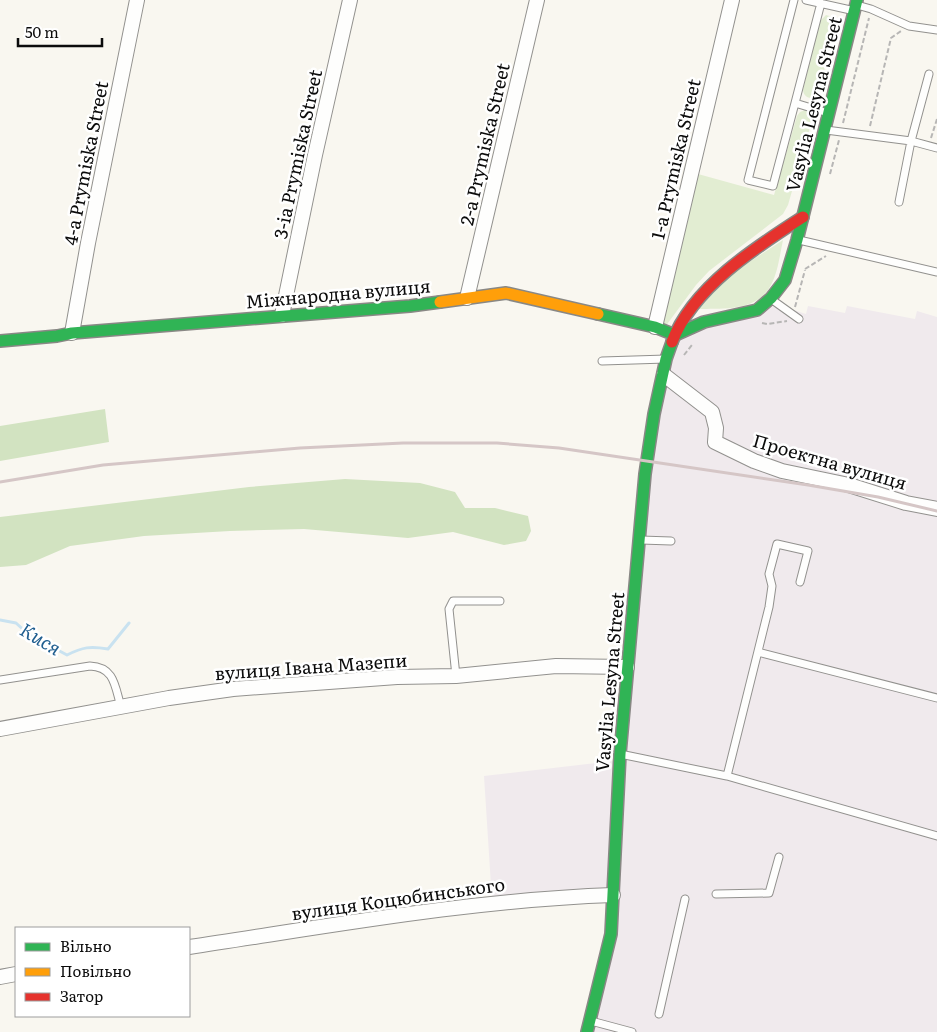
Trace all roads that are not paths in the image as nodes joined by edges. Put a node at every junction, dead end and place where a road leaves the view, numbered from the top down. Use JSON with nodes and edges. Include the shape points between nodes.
{"nodes":[{"id":1,"x":137,"y":0,"type":"edge"},
{"id":2,"x":350,"y":0,"type":"edge"},
{"id":3,"x":537,"y":0,"type":"edge"},
{"id":4,"x":732,"y":0,"type":"edge"},
{"id":5,"x":794,"y":0,"type":"edge"},
{"id":6,"x":806,"y":0,"type":"edge"},
{"id":7,"x":821,"y":4,"type":"junction"},
{"id":8,"x":856,"y":5,"type":"edge"},
{"id":9,"x":937,"y":30,"type":"edge"},
{"id":10,"x":929,"y":74,"type":"dead end"},
{"id":11,"x":795,"y":103,"type":"junction"},
{"id":12,"x":829,"y":113,"type":"junction"},
{"id":13,"x":825,"y":130,"type":"junction"},
{"id":14,"x":911,"y":141,"type":"junction"},
{"id":15,"x":937,"y":148,"type":"edge"},
{"id":16,"x":899,"y":202,"type":"dead end"},
{"id":17,"x":803,"y":217,"type":"junction"},
{"id":18,"x":798,"y":240,"type":"junction"},
{"id":19,"x":937,"y":272,"type":"edge"},
{"id":20,"x":467,"y":298,"type":"junction"},
{"id":21,"x":771,"y":298,"type":"junction"},
{"id":22,"x":282,"y":315,"type":"junction"},
{"id":23,"x":796,"y":317,"type":"road end"},
{"id":24,"x":655,"y":327,"type":"junction"},
{"id":25,"x":72,"y":333,"type":"junction"},
{"id":26,"x":674,"y":335,"type":"junction"},
{"id":27,"x":0,"y":341,"type":"edge"},
{"id":28,"x":666,"y":359,"type":"junction"},
{"id":29,"x":602,"y":361,"type":"dead end"},
{"id":30,"x":664,"y":375,"type":"junction"},
{"id":31,"x":937,"y":509,"type":"edge"},
{"id":32,"x":639,"y":540,"type":"junction"},
{"id":33,"x":670,"y":541,"type":"dead end"},
{"id":34,"x":800,"y":582,"type":"dead end"},
{"id":35,"x":500,"y":601,"type":"dead end"},
{"id":36,"x":758,"y":652,"type":"junction"},
{"id":37,"x":627,"y":667,"type":"junction"},
{"id":38,"x":456,"y":676,"type":"junction"},
{"id":39,"x":0,"y":680,"type":"edge"},
{"id":40,"x":937,"y":698,"type":"edge"},
{"id":41,"x":121,"y":707,"type":"junction"},
{"id":42,"x":0,"y":728,"type":"edge"},
{"id":43,"x":620,"y":754,"type":"junction"},
{"id":44,"x":727,"y":776,"type":"junction"},
{"id":45,"x":937,"y":836,"type":"edge"},
{"id":46,"x":779,"y":857,"type":"dead end"},
{"id":47,"x":716,"y":894,"type":"dead end"},
{"id":48,"x":613,"y":895,"type":"junction"},
{"id":49,"x":685,"y":899,"type":"dead end"},
{"id":50,"x":190,"y":947,"type":"edge"},
{"id":51,"x":15,"y":974,"type":"edge"},
{"id":52,"x":0,"y":977,"type":"edge"},
{"id":53,"x":660,"y":1014,"type":"dead end"},
{"id":54,"x":588,"y":1026,"type":"edge"},
{"id":55,"x":632,"y":1032,"type":"edge"}],
"edges":[{"from":1,"to":25,"type":"street","name":"4-a Prymiska Street"},
{"from":2,"to":22,"type":"street","name":"3-ia Prymiska Street"},
{"from":3,"to":20,"type":"street","name":"2-a Prymiska Street"},
{"from":4,"to":24,"type":"street","name":"1-a Prymiska Street"},
{"from":5,"to":11,"type":"lane","via":[[748,180],[773,186]]},
{"from":6,"to":7,"type":"lane"},
{"from":7,"to":8,"type":"lane"},
{"from":7,"to":11,"type":"lane"},
{"from":8,"to":9,"type":"lane","via":[[910,26]]},
{"from":8,"to":12,"type":"street","name":"Vasylia Lesyna Street"},
{"from":10,"to":14,"type":"lane"},
{"from":11,"to":12,"type":"lane"},
{"from":12,"to":13,"type":"street","name":"Vasylia Lesyna Street"},
{"from":13,"to":14,"type":"lane"},
{"from":13,"to":17,"type":"street","name":"Vasylia Lesyna Street"},
{"from":14,"to":15,"type":"lane"},
{"from":14,"to":16,"type":"lane"},
{"from":17,"to":18,"type":"street","name":"Vasylia Lesyna Street"},
{"from":17,"to":26,"type":"street","name":"Vasylia Lesyna Street","via":[[731,266],[685,315]]},
{"from":18,"to":19,"type":"lane"},
{"from":18,"to":21,"type":"street","name":"Vasylia Lesyna Street","via":[[785,280]]},
{"from":20,"to":22,"type":"street","name":"Міжнародна вулиця","via":[[410,306]]},
{"from":20,"to":24,"type":"street","name":"Міжнародна вулиця","via":[[506,293]]},
{"from":21,"to":23,"type":"lane"},
{"from":21,"to":26,"type":"street","name":"Vasylia Lesyna Street","via":[[757,310],[704,322]]},
{"from":22,"to":25,"type":"street","name":"Міжнародна вулиця"},
{"from":24,"to":26,"type":"street","name":"Міжнародна вулиця"},
{"from":25,"to":27,"type":"street","name":"Міжнародна вулиця"},
{"from":26,"to":28,"type":"street","name":"Vasylia Lesyna Street"},
{"from":28,"to":29,"type":"lane"},
{"from":28,"to":30,"type":"street","name":"Vasylia Lesyna Street"},
{"from":30,"to":31,"type":"street","name":"Проектна вулиця","via":[[712,412],[715,442],[746,458]]},
{"from":30,"to":32,"type":"street","name":"Vasylia Lesyna Street","via":[[654,414]]},
{"from":32,"to":33,"type":"lane"},
{"from":32,"to":37,"type":"street","name":"Vasylia Lesyna Street"},
{"from":34,"to":36,"type":"lane","via":[[808,551],[777,544],[769,574],[772,586],[769,607]]},
{"from":35,"to":38,"type":"lane","via":[[453,601],[450,605]]},
{"from":36,"to":40,"type":"lane"},
{"from":36,"to":44,"type":"lane"},
{"from":37,"to":38,"type":"street","name":"вулиця Івана Мазепи","via":[[556,666]]},
{"from":37,"to":43,"type":"street","name":"Vasylia Lesyna Street"},
{"from":38,"to":41,"type":"street","name":"вулиця Івана Мазепи","via":[[233,689]]},
{"from":39,"to":41,"type":"lane","via":[[100,667],[112,676]]},
{"from":41,"to":42,"type":"street","name":"вулиця Івана Мазепи"},
{"from":43,"to":44,"type":"lane"},
{"from":43,"to":48,"type":"street","name":"Vasylia Lesyna Street"},
{"from":44,"to":45,"type":"lane"},
{"from":46,"to":47,"type":"lane","via":[[768,893]]},
{"from":48,"to":50,"type":"street","name":"вулиця Коцюбинського","via":[[462,906]]},
{"from":48,"to":54,"type":"street","name":"Vasylia Lesyna Street","via":[[611,934]]},
{"from":49,"to":53,"type":"lane"},
{"from":51,"to":52,"type":"street"},
{"from":54,"to":55,"type":"lane"}]}
